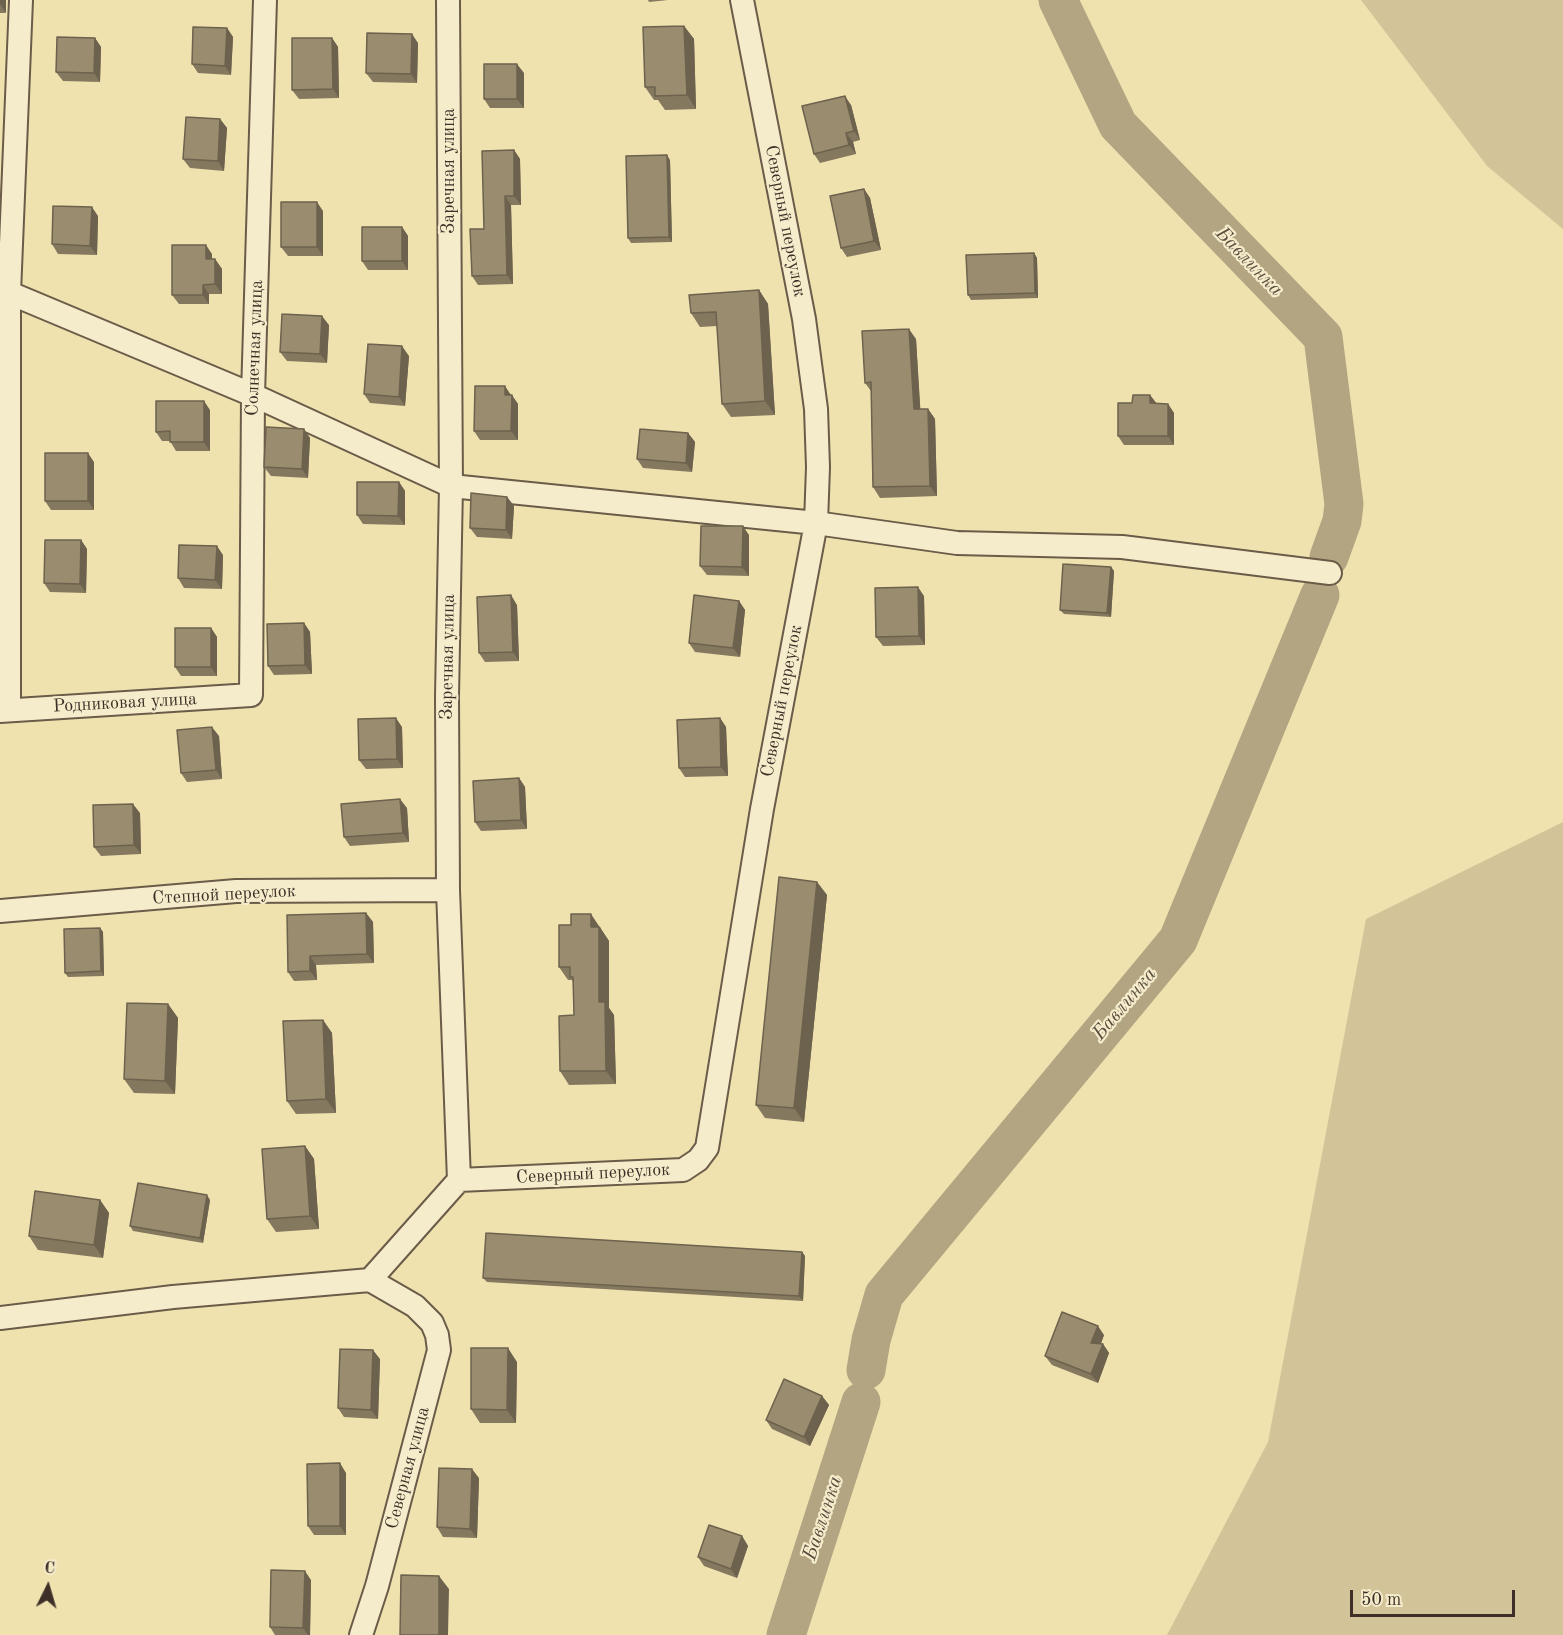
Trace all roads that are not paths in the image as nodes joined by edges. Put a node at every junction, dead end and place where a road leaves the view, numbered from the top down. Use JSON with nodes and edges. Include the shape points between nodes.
{"nodes":[{"id":1,"x":21,"y":0,"type":"edge"},
{"id":2,"x":265,"y":0,"type":"edge"},
{"id":3,"x":448,"y":0,"type":"edge"},
{"id":4,"x":742,"y":0,"type":"edge"},
{"id":5,"x":4,"y":291,"type":"edge"},
{"id":6,"x":253,"y":395,"type":"junction"},
{"id":7,"x":451,"y":486,"type":"junction"},
{"id":8,"x":816,"y":523,"type":"junction"},
{"id":9,"x":1330,"y":573,"type":"dead end"},
{"id":10,"x":250,"y":695,"type":"joint"},
{"id":11,"x":5,"y":710,"type":"edge"},
{"id":12,"x":448,"y":890,"type":"junction"},
{"id":13,"x":0,"y":911,"type":"edge"},
{"id":14,"x":459,"y":1180,"type":"junction"},
{"id":15,"x":370,"y":1280,"type":"junction"},
{"id":16,"x":0,"y":1318,"type":"edge"},
{"id":17,"x":361,"y":1635,"type":"edge"}],
"edges":[{"from":1,"to":5,"type":"street"},
{"from":2,"to":6,"type":"street","name":"Солнечная улица"},
{"from":3,"to":7,"type":"street","name":"Заречная улица"},
{"from":4,"to":8,"type":"street","name":"Северный переулок","via":[[804,319],[816,409]]},
{"from":5,"to":6,"type":"street"},
{"from":5,"to":11,"type":"street"},
{"from":6,"to":7,"type":"street"},
{"from":6,"to":10,"type":"street","name":"Солнечная улица"},
{"from":7,"to":8,"type":"street"},
{"from":7,"to":12,"type":"street","name":"Заречная улица"},
{"from":8,"to":9,"type":"street","via":[[957,543],[1122,547]]},
{"from":8,"to":14,"type":"street","name":"Северный переулок","via":[[764,798],[707,1148],[683,1170]]},
{"from":10,"to":11,"type":"street","name":"Родниковая улица"},
{"from":12,"to":13,"type":"street","name":"Степной переулок","via":[[236,891]]},
{"from":12,"to":14,"type":"street","name":"Заречная улица"},
{"from":14,"to":15,"type":"street"},
{"from":15,"to":16,"type":"street","via":[[173,1297]]},
{"from":15,"to":17,"type":"street","name":"Северная улица","via":[[415,1306],[432,1323],[439,1350]]}]}
